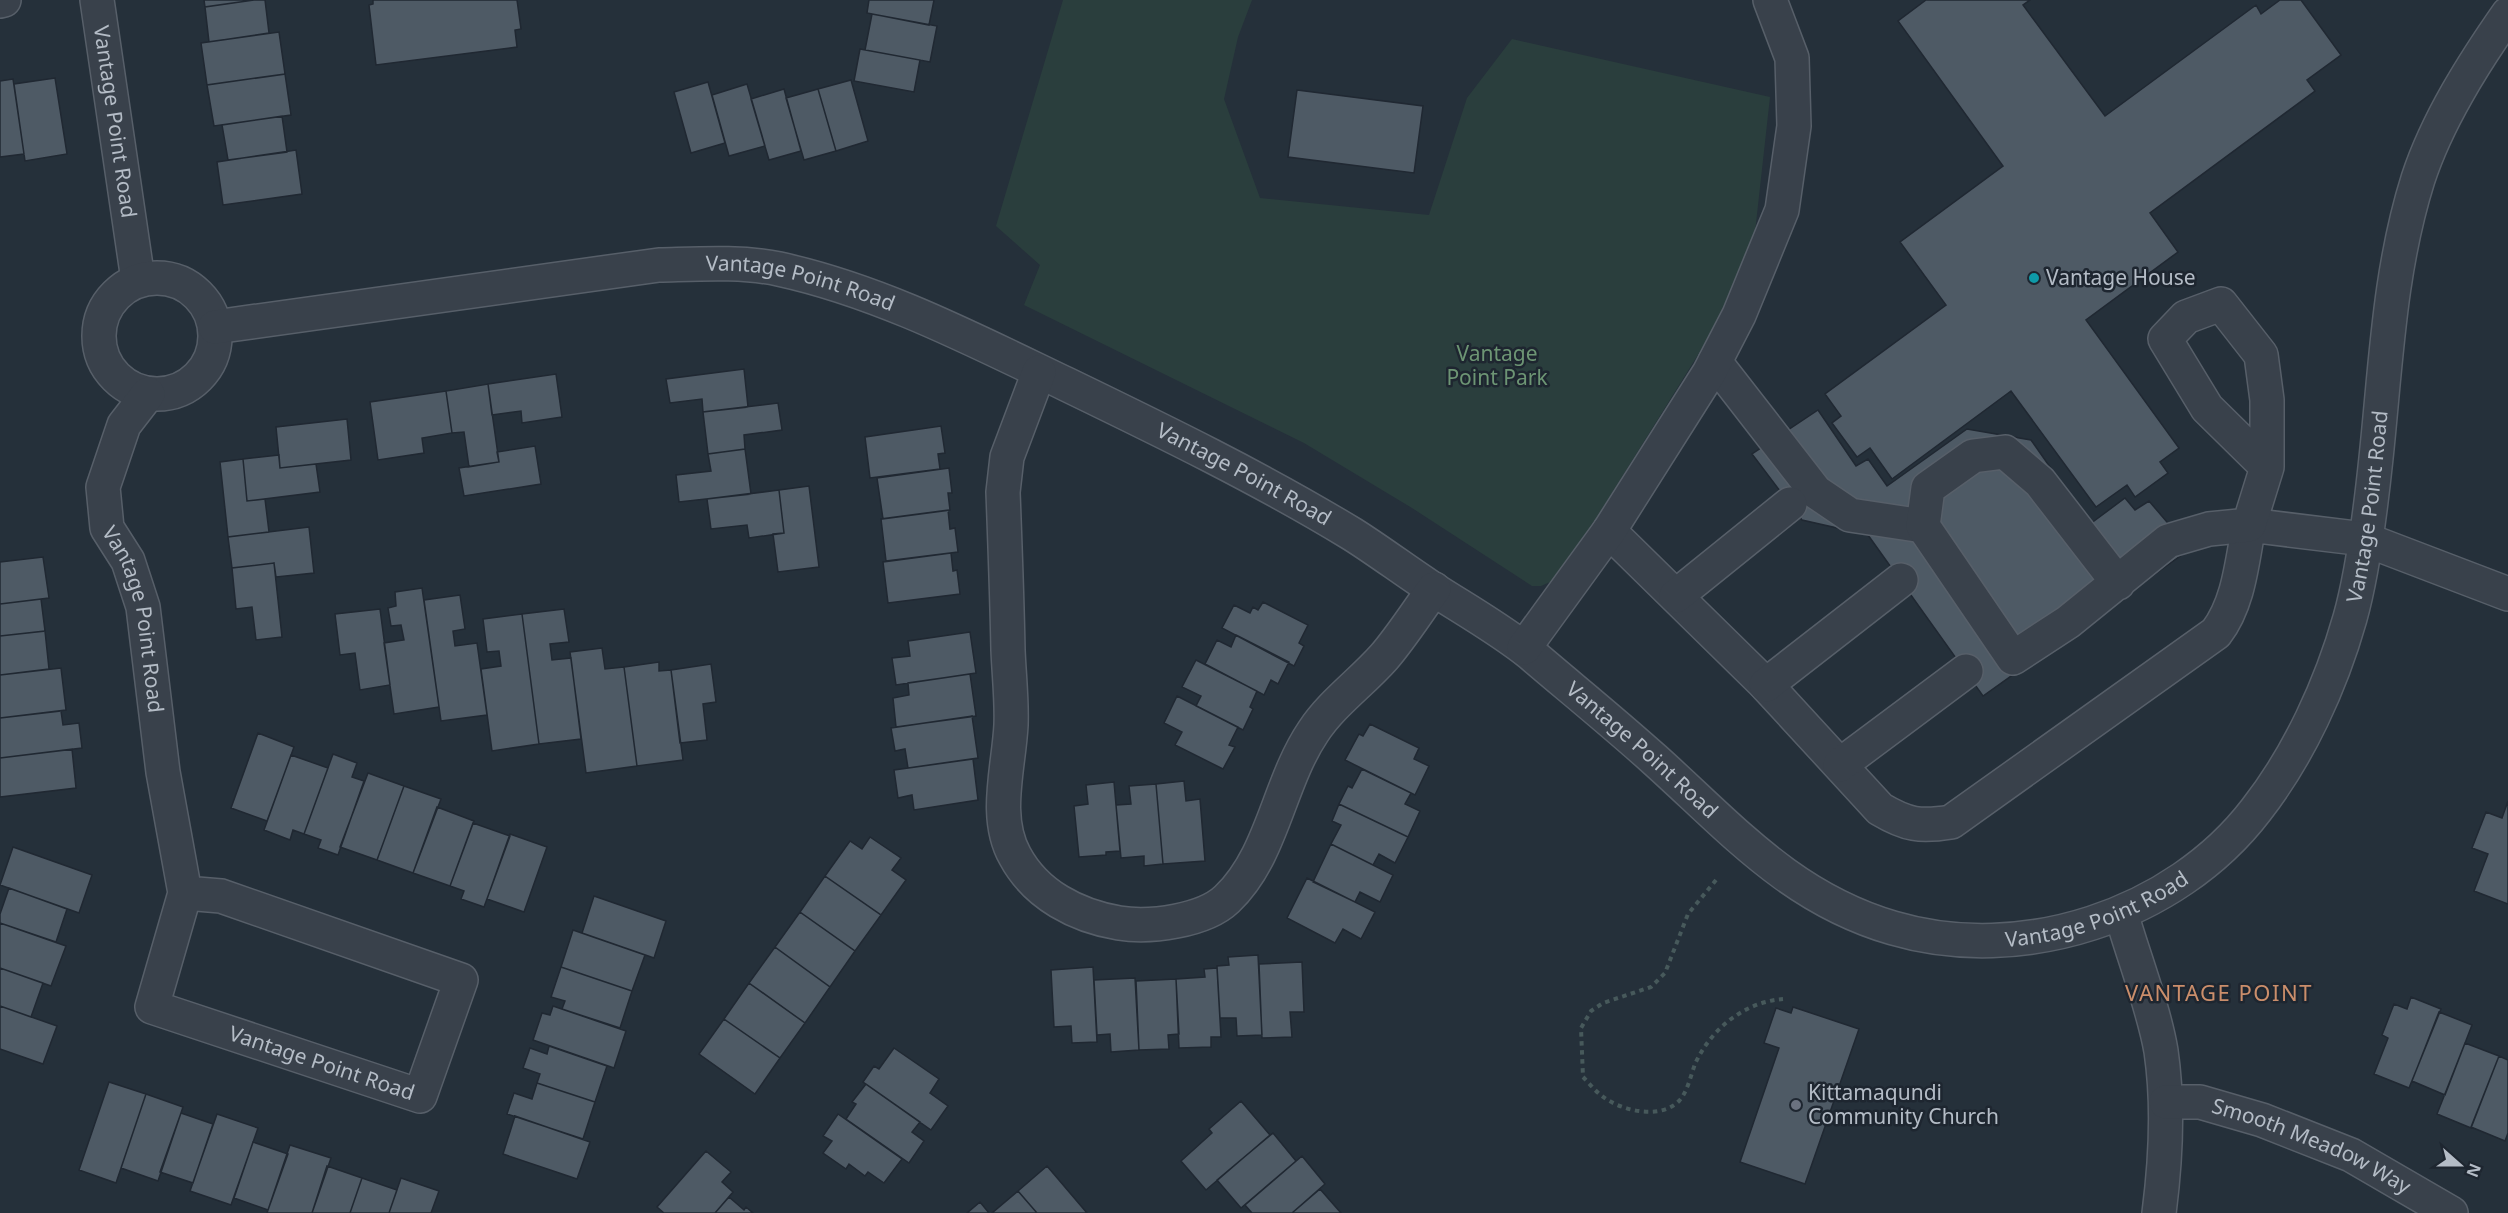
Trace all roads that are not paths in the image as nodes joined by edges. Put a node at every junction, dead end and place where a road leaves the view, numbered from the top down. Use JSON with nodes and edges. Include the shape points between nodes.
{"nodes":[{"id":1,"x":97,"y":0,"type":"edge"},
{"id":2,"x":1770,"y":0,"type":"edge"},
{"id":3,"x":2508,"y":14,"type":"edge"},
{"id":4,"x":138,"y":280,"type":"junction"},
{"id":5,"x":215,"y":327,"type":"junction"},
{"id":6,"x":1715,"y":362,"type":"junction"},
{"id":7,"x":1040,"y":372,"type":"junction"},
{"id":8,"x":148,"y":394,"type":"junction"},
{"id":9,"x":2267,"y":467,"type":"dead end"},
{"id":10,"x":1790,"y":504,"type":"dead end"},
{"id":11,"x":2249,"y":525,"type":"junction"},
{"id":12,"x":1923,"y":526,"type":"junction"},
{"id":13,"x":1609,"y":531,"type":"junction"},
{"id":14,"x":2364,"y":539,"type":"junction"},
{"id":15,"x":1900,"y":580,"type":"dead end"},
{"id":16,"x":2118,"y":583,"type":"junction"},
{"id":17,"x":1434,"y":589,"type":"junction"},
{"id":18,"x":2508,"y":594,"type":"edge"},
{"id":19,"x":1676,"y":596,"type":"junction"},
{"id":20,"x":1524,"y":648,"type":"junction"},
{"id":21,"x":1966,"y":671,"type":"dead end"},
{"id":22,"x":1766,"y":685,"type":"junction"},
{"id":23,"x":1840,"y":765,"type":"junction"},
{"id":24,"x":185,"y":893,"type":"junction"},
{"id":25,"x":2121,"y":914,"type":"junction"},
{"id":26,"x":2166,"y":1102,"type":"junction"},
{"id":27,"x":2159,"y":1213,"type":"edge"},
{"id":28,"x":2451,"y":1213,"type":"edge"}],
"edges":[{"from":1,"to":4,"type":"street","name":"Vantage Point Road"},
{"from":2,"to":6,"type":"street","via":[[1792,58],[1794,126],[1782,210]]},
{"from":3,"to":14,"type":"street","name":"Vantage Point Road","via":[[2451,106],[2419,174],[2390,305],[2376,459]]},
{"from":4,"to":5,"type":"street","via":[[170,278],[189,286],[205,301]]},
{"from":4,"to":8,"type":"street","via":[[123,288],[102,315],[99,341],[107,366],[124,385]]},
{"from":5,"to":7,"type":"street","name":"Vantage Point Road","via":[[589,273],[723,263],[773,268],[844,286]]},
{"from":5,"to":8,"type":"street","via":[[212,355],[200,375],[177,391]]},
{"from":6,"to":12,"type":"street","via":[[1815,492],[1850,515]]},
{"from":6,"to":13,"type":"street"},
{"from":7,"to":17,"type":"street","name":"Vantage Point Road","via":[[1260,482],[1354,535]]},
{"from":7,"to":17,"type":"street","via":[[1007,457],[1004,492],[1011,724],[1004,819],[1014,856],[1041,890],[1070,908],[1094,919],[1125,924],[1188,920],[1224,902],[1256,858],[1298,756],[1313,732],[1384,657]]},
{"from":8,"to":24,"type":"street","name":"Vantage Point Road","via":[[124,425],[103,487],[107,528],[128,561],[143,607],[163,772]]},
{"from":9,"to":11,"type":"street"},
{"from":10,"to":19,"type":"street"},
{"from":11,"to":14,"type":"street"},
{"from":11,"to":16,"type":"street","via":[[2209,529],[2168,541]]},
{"from":11,"to":23,"type":"street","via":[[2234,602],[2216,633],[1951,822],[1927,826],[1902,822],[1881,808]]},
{"from":12,"to":16,"type":"street","via":[[2013,658]]},
{"from":12,"to":16,"type":"street","via":[[1928,488],[1973,456],[2005,452],[2040,482]]},
{"from":13,"to":19,"type":"street"},
{"from":13,"to":20,"type":"street"},
{"from":14,"to":18,"type":"street"},
{"from":14,"to":25,"type":"street","name":"Vantage Point Road","via":[[2352,613],[2329,681],[2290,759],[2259,807],[2225,847],[2182,879]]},
{"from":15,"to":22,"type":"street"},
{"from":17,"to":20,"type":"street","name":"Vantage Point Road"},
{"from":19,"to":22,"type":"street"},
{"from":20,"to":25,"type":"street","name":"Vantage Point Road","via":[[1651,756],[1778,872],[1828,902],[1891,928],[1943,939],[2061,933]]},
{"from":21,"to":23,"type":"street"},
{"from":22,"to":23,"type":"street"},
{"from":24,"to":24,"type":"street","name":"Vantage Point Road","via":[[152,1007],[420,1096],[460,980],[221,896]]},
{"from":25,"to":26,"type":"street","via":[[2160,1050]]},
{"from":26,"to":27,"type":"street"},
{"from":26,"to":28,"type":"street","name":"Smooth Meadow Way","via":[[2200,1102],[2262,1120],[2351,1155]]}]}
